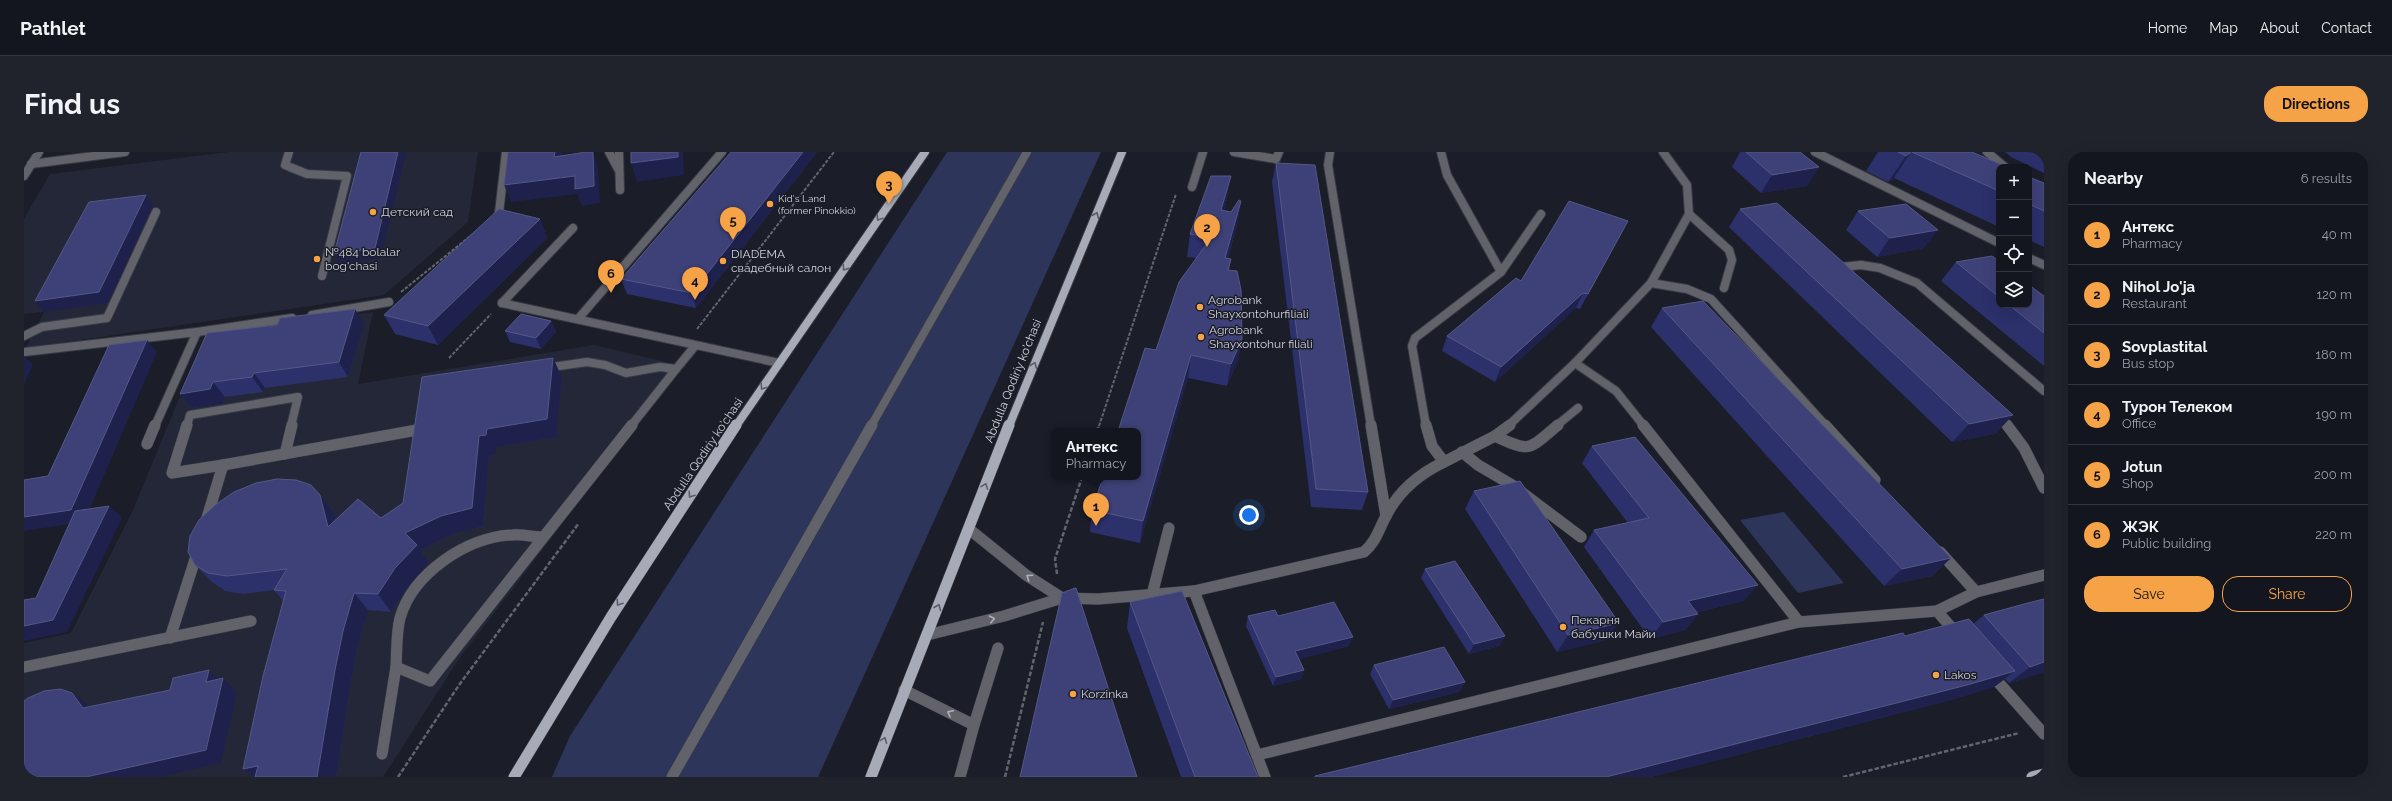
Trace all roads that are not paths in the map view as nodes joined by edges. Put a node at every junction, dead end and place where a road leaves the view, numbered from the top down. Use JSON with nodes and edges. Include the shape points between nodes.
{"nodes":[{"id":1,"x":39,"y":152,"type":"edge"},
{"id":2,"x":125,"y":152,"type":"edge"},
{"id":3,"x":289,"y":152,"type":"edge"},
{"id":4,"x":506,"y":152,"type":"edge"},
{"id":5,"x":609,"y":152,"type":"edge"},
{"id":6,"x":618,"y":152,"type":"edge"},
{"id":7,"x":722,"y":152,"type":"edge"},
{"id":8,"x":925,"y":152,"type":"edge"},
{"id":9,"x":1027,"y":152,"type":"edge"},
{"id":10,"x":1122,"y":152,"type":"edge"},
{"id":11,"x":1203,"y":152,"type":"edge"},
{"id":12,"x":1234,"y":152,"type":"edge"},
{"id":13,"x":1280,"y":152,"type":"edge"},
{"id":14,"x":1330,"y":152,"type":"edge"},
{"id":15,"x":1441,"y":152,"type":"edge"},
{"id":16,"x":1663,"y":152,"type":"edge"},
{"id":17,"x":1815,"y":152,"type":"edge"},
{"id":18,"x":1987,"y":152,"type":"edge"},
{"id":19,"x":32,"y":164,"type":"junction"},
{"id":20,"x":2001,"y":164,"type":"edge"},
{"id":21,"x":619,"y":171,"type":"junction"},
{"id":22,"x":24,"y":176,"type":"edge"},
{"id":23,"x":1192,"y":187,"type":"dead end"},
{"id":24,"x":620,"y":190,"type":"dead end"},
{"id":25,"x":156,"y":212,"type":"dead end"},
{"id":26,"x":499,"y":212,"type":"edge"},
{"id":27,"x":1541,"y":214,"type":"dead end"},
{"id":28,"x":1690,"y":214,"type":"junction"},
{"id":29,"x":573,"y":228,"type":"dead end"},
{"id":30,"x":1996,"y":242,"type":"edge"},
{"id":31,"x":2032,"y":259,"type":"edge"},
{"id":32,"x":2044,"y":265,"type":"edge"},
{"id":33,"x":1500,"y":272,"type":"junction"},
{"id":34,"x":322,"y":276,"type":"dead end"},
{"id":35,"x":1852,"y":278,"type":"edge"},
{"id":36,"x":1651,"y":283,"type":"junction"},
{"id":37,"x":1724,"y":288,"type":"dead end"},
{"id":38,"x":389,"y":302,"type":"road end"},
{"id":39,"x":578,"y":319,"type":"junction"},
{"id":40,"x":197,"y":332,"type":"junction"},
{"id":41,"x":24,"y":336,"type":"edge"},
{"id":42,"x":695,"y":346,"type":"junction"},
{"id":43,"x":24,"y":352,"type":"edge"},
{"id":44,"x":1575,"y":363,"type":"junction"},
{"id":45,"x":779,"y":364,"type":"junction"},
{"id":46,"x":676,"y":369,"type":"junction"},
{"id":47,"x":535,"y":370,"type":"edge"},
{"id":48,"x":2044,"y":391,"type":"edge"},
{"id":49,"x":1987,"y":405,"type":"edge"},
{"id":50,"x":1578,"y":408,"type":"dead end"},
{"id":51,"x":417,"y":430,"type":"edge"},
{"id":52,"x":1495,"y":436,"type":"junction"},
{"id":53,"x":146,"y":444,"type":"dead end"},
{"id":54,"x":1462,"y":452,"type":"junction"},
{"id":55,"x":285,"y":454,"type":"junction"},
{"id":56,"x":1444,"y":462,"type":"junction"},
{"id":57,"x":223,"y":465,"type":"junction"},
{"id":58,"x":1880,"y":485,"type":"edge"},
{"id":59,"x":2044,"y":488,"type":"edge"},
{"id":60,"x":1386,"y":516,"type":"junction"},
{"id":61,"x":968,"y":528,"type":"junction"},
{"id":62,"x":1169,"y":528,"type":"dead end"},
{"id":63,"x":1581,"y":536,"type":"dead end"},
{"id":64,"x":543,"y":538,"type":"junction"},
{"id":65,"x":1933,"y":544,"type":"edge"},
{"id":66,"x":2044,"y":575,"type":"edge"},
{"id":67,"x":1194,"y":591,"type":"junction"},
{"id":68,"x":1976,"y":592,"type":"junction"},
{"id":69,"x":1152,"y":595,"type":"junction"},
{"id":70,"x":1062,"y":598,"type":"junction"},
{"id":71,"x":1937,"y":611,"type":"junction"},
{"id":72,"x":251,"y":621,"type":"dead end"},
{"id":73,"x":1799,"y":622,"type":"junction"},
{"id":74,"x":927,"y":635,"type":"junction"},
{"id":75,"x":170,"y":638,"type":"junction"},
{"id":76,"x":1962,"y":641,"type":"edge"},
{"id":77,"x":998,"y":648,"type":"dead end"},
{"id":78,"x":1983,"y":664,"type":"edge"},
{"id":79,"x":24,"y":667,"type":"edge"},
{"id":80,"x":396,"y":668,"type":"junction"},
{"id":81,"x":904,"y":690,"type":"junction"},
{"id":82,"x":974,"y":725,"type":"junction"},
{"id":83,"x":2041,"y":731,"type":"edge"},
{"id":84,"x":382,"y":754,"type":"dead end"},
{"id":85,"x":1257,"y":755,"type":"junction"},
{"id":86,"x":2044,"y":774,"type":"edge"},
{"id":87,"x":514,"y":777,"type":"edge"},
{"id":88,"x":672,"y":777,"type":"edge"},
{"id":89,"x":871,"y":777,"type":"edge"},
{"id":90,"x":960,"y":777,"type":"edge"},
{"id":91,"x":1266,"y":777,"type":"edge"},
{"id":92,"x":2032,"y":777,"type":"edge"}],
"edges":[{"from":1,"to":19,"type":"street"},
{"from":2,"to":19,"type":"street"},
{"from":3,"to":34,"type":"street","via":[[285,165],[307,174],[347,176]]},
{"from":4,"to":26,"type":"street"},
{"from":5,"to":21,"type":"street"},
{"from":6,"to":21,"type":"street"},
{"from":7,"to":39,"type":"street"},
{"from":8,"to":45,"type":"main road","name":"Abdulla Qodiriy ko'chasi","one_way":true},
{"from":9,"to":88,"type":"street"},
{"from":61,"to":10,"type":"main road","name":"Abdulla Qodiriy ko'chasi","one_way":true},
{"from":11,"to":23,"type":"street"},
{"from":12,"to":13,"type":"street","via":[[1276,159]]},
{"from":14,"to":60,"type":"street","via":[[1328,165]]},
{"from":15,"to":33,"type":"street","via":[[1447,175]]},
{"from":16,"to":28,"type":"street","via":[[1687,185]]},
{"from":17,"to":30,"type":"street"},
{"from":18,"to":20,"type":"street"},
{"from":19,"to":22,"type":"street"},
{"from":21,"to":24,"type":"street"},
{"from":25,"to":41,"type":"street","via":[[106,318],[42,327]]},
{"from":27,"to":33,"type":"street"},
{"from":28,"to":36,"type":"street"},
{"from":28,"to":37,"type":"street","via":[[1729,250],[1732,260]]},
{"from":29,"to":39,"type":"street","via":[[502,303]]},
{"from":31,"to":32,"type":"street"},
{"from":33,"to":56,"type":"street","via":[[1415,338],[1412,346],[1427,429],[1432,446]]},
{"from":35,"to":48,"type":"street","via":[[1838,264],[1900,272],[1917,283]]},
{"from":36,"to":44,"type":"street"},
{"from":36,"to":58,"type":"street","via":[[1687,289],[1711,299]]},
{"from":38,"to":40,"type":"street"},
{"from":39,"to":42,"type":"street"},
{"from":40,"to":43,"type":"street"},
{"from":40,"to":53,"type":"street"},
{"from":42,"to":45,"type":"street"},
{"from":42,"to":46,"type":"street"},
{"from":44,"to":52,"type":"street"},
{"from":44,"to":73,"type":"street","via":[[1616,391]]},
{"from":45,"to":87,"type":"main road","name":"Abdulla Qodiriy ko'chasi","one_way":true,"via":[[605,623]]},
{"from":46,"to":47,"type":"street","via":[[660,367],[626,373],[587,362]]},
{"from":46,"to":64,"type":"street"},
{"from":49,"to":59,"type":"street","via":[[2010,426],[2030,456]]},
{"from":50,"to":52,"type":"street","via":[[1534,445],[1520,448]]},
{"from":51,"to":55,"type":"street"},
{"from":52,"to":54,"type":"street"},
{"from":54,"to":56,"type":"street"},
{"from":54,"to":63,"type":"street"},
{"from":55,"to":57,"type":"street"},
{"from":55,"to":57,"type":"street","via":[[298,397],[190,415],[172,473]]},
{"from":56,"to":60,"type":"street","via":[[1424,471],[1402,490]]},
{"from":57,"to":75,"type":"street"},
{"from":60,"to":67,"type":"street","via":[[1376,543],[1364,552]]},
{"from":70,"to":61,"type":"street","one_way":true,"via":[[1026,575]]},
{"from":74,"to":61,"type":"main road","name":"Abdulla Qodiriy ko'chasi","one_way":true},
{"from":62,"to":69,"type":"street"},
{"from":64,"to":80,"type":"street","via":[[430,681]]},
{"from":64,"to":80,"type":"street","via":[[512,536],[478,543],[446,560],[424,578],[402,611]]},
{"from":65,"to":68,"type":"street"},
{"from":66,"to":68,"type":"street"},
{"from":67,"to":69,"type":"street"},
{"from":67,"to":85,"type":"street"},
{"from":68,"to":71,"type":"street"},
{"from":69,"to":70,"type":"street","via":[[1098,599]]},
{"from":74,"to":70,"type":"street","one_way":true,"via":[[1004,616]]},
{"from":71,"to":73,"type":"street"},
{"from":71,"to":76,"type":"street"},
{"from":72,"to":75,"type":"street"},
{"from":73,"to":85,"type":"street"},
{"from":74,"to":81,"type":"main road","name":"Abdulla Qodiriy ko'chasi"},
{"from":75,"to":79,"type":"street"},
{"from":77,"to":82,"type":"street"},
{"from":78,"to":83,"type":"street"},
{"from":80,"to":84,"type":"street"},
{"from":82,"to":81,"type":"street","one_way":true},
{"from":89,"to":81,"type":"main road","name":"Abdulla Qodiriy ko'chasi","one_way":true},
{"from":82,"to":90,"type":"street"},
{"from":85,"to":91,"type":"street"},
{"from":86,"to":92,"type":"main road"}]}
